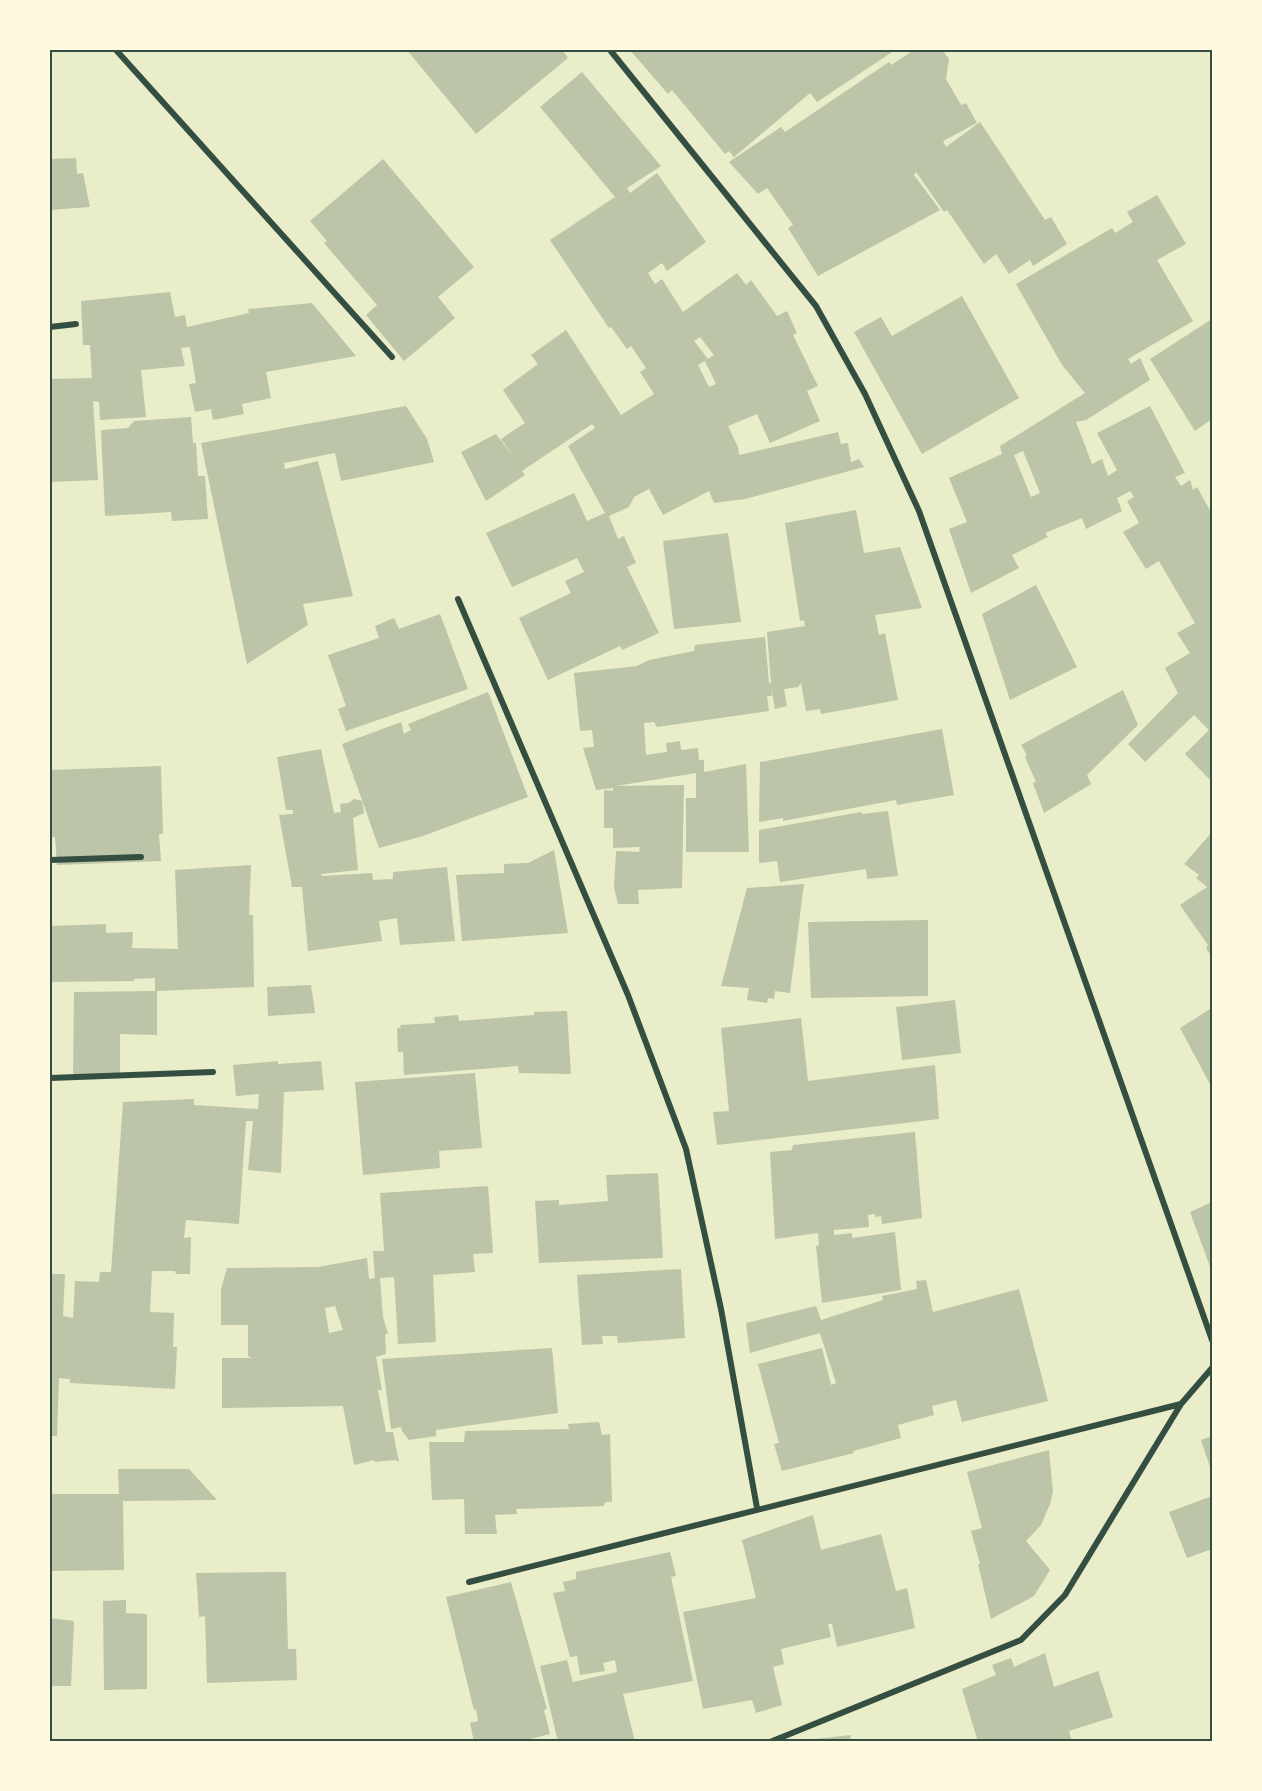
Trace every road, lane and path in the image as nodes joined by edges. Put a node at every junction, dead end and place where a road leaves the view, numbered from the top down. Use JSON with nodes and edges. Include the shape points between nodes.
{"nodes":[{"id":1,"x":116,"y":50,"type":"edge"},
{"id":2,"x":610,"y":50,"type":"edge"},
{"id":3,"x":76,"y":324,"type":"dead end"},
{"id":4,"x":50,"y":327,"type":"edge"},
{"id":5,"x":392,"y":357,"type":"dead end"},
{"id":6,"x":458,"y":598,"type":"dead end"},
{"id":7,"x":141,"y":856,"type":"dead end"},
{"id":8,"x":50,"y":860,"type":"edge"},
{"id":9,"x":213,"y":1072,"type":"dead end"},
{"id":10,"x":50,"y":1078,"type":"edge"},
{"id":11,"x":1212,"y":1340,"type":"edge"},
{"id":12,"x":1212,"y":1368,"type":"edge"},
{"id":13,"x":1180,"y":1404,"type":"junction"},
{"id":14,"x":757,"y":1508,"type":"junction"},
{"id":15,"x":469,"y":1581,"type":"dead end"},
{"id":16,"x":770,"y":1742,"type":"edge"}],
"edges":[{"from":1,"to":5,"type":"street"},
{"from":2,"to":11,"type":"street","via":[[816,306],[865,394],[923,522]]},
{"from":3,"to":4,"type":"street"},
{"from":6,"to":14,"type":"street","via":[[628,994],[686,1149],[721,1309]]},
{"from":7,"to":8,"type":"street"},
{"from":9,"to":10,"type":"street"},
{"from":12,"to":13,"type":"street"},
{"from":13,"to":14,"type":"street"},
{"from":13,"to":16,"type":"street","via":[[1065,1595],[1021,1640]]},
{"from":14,"to":15,"type":"street"}]}
